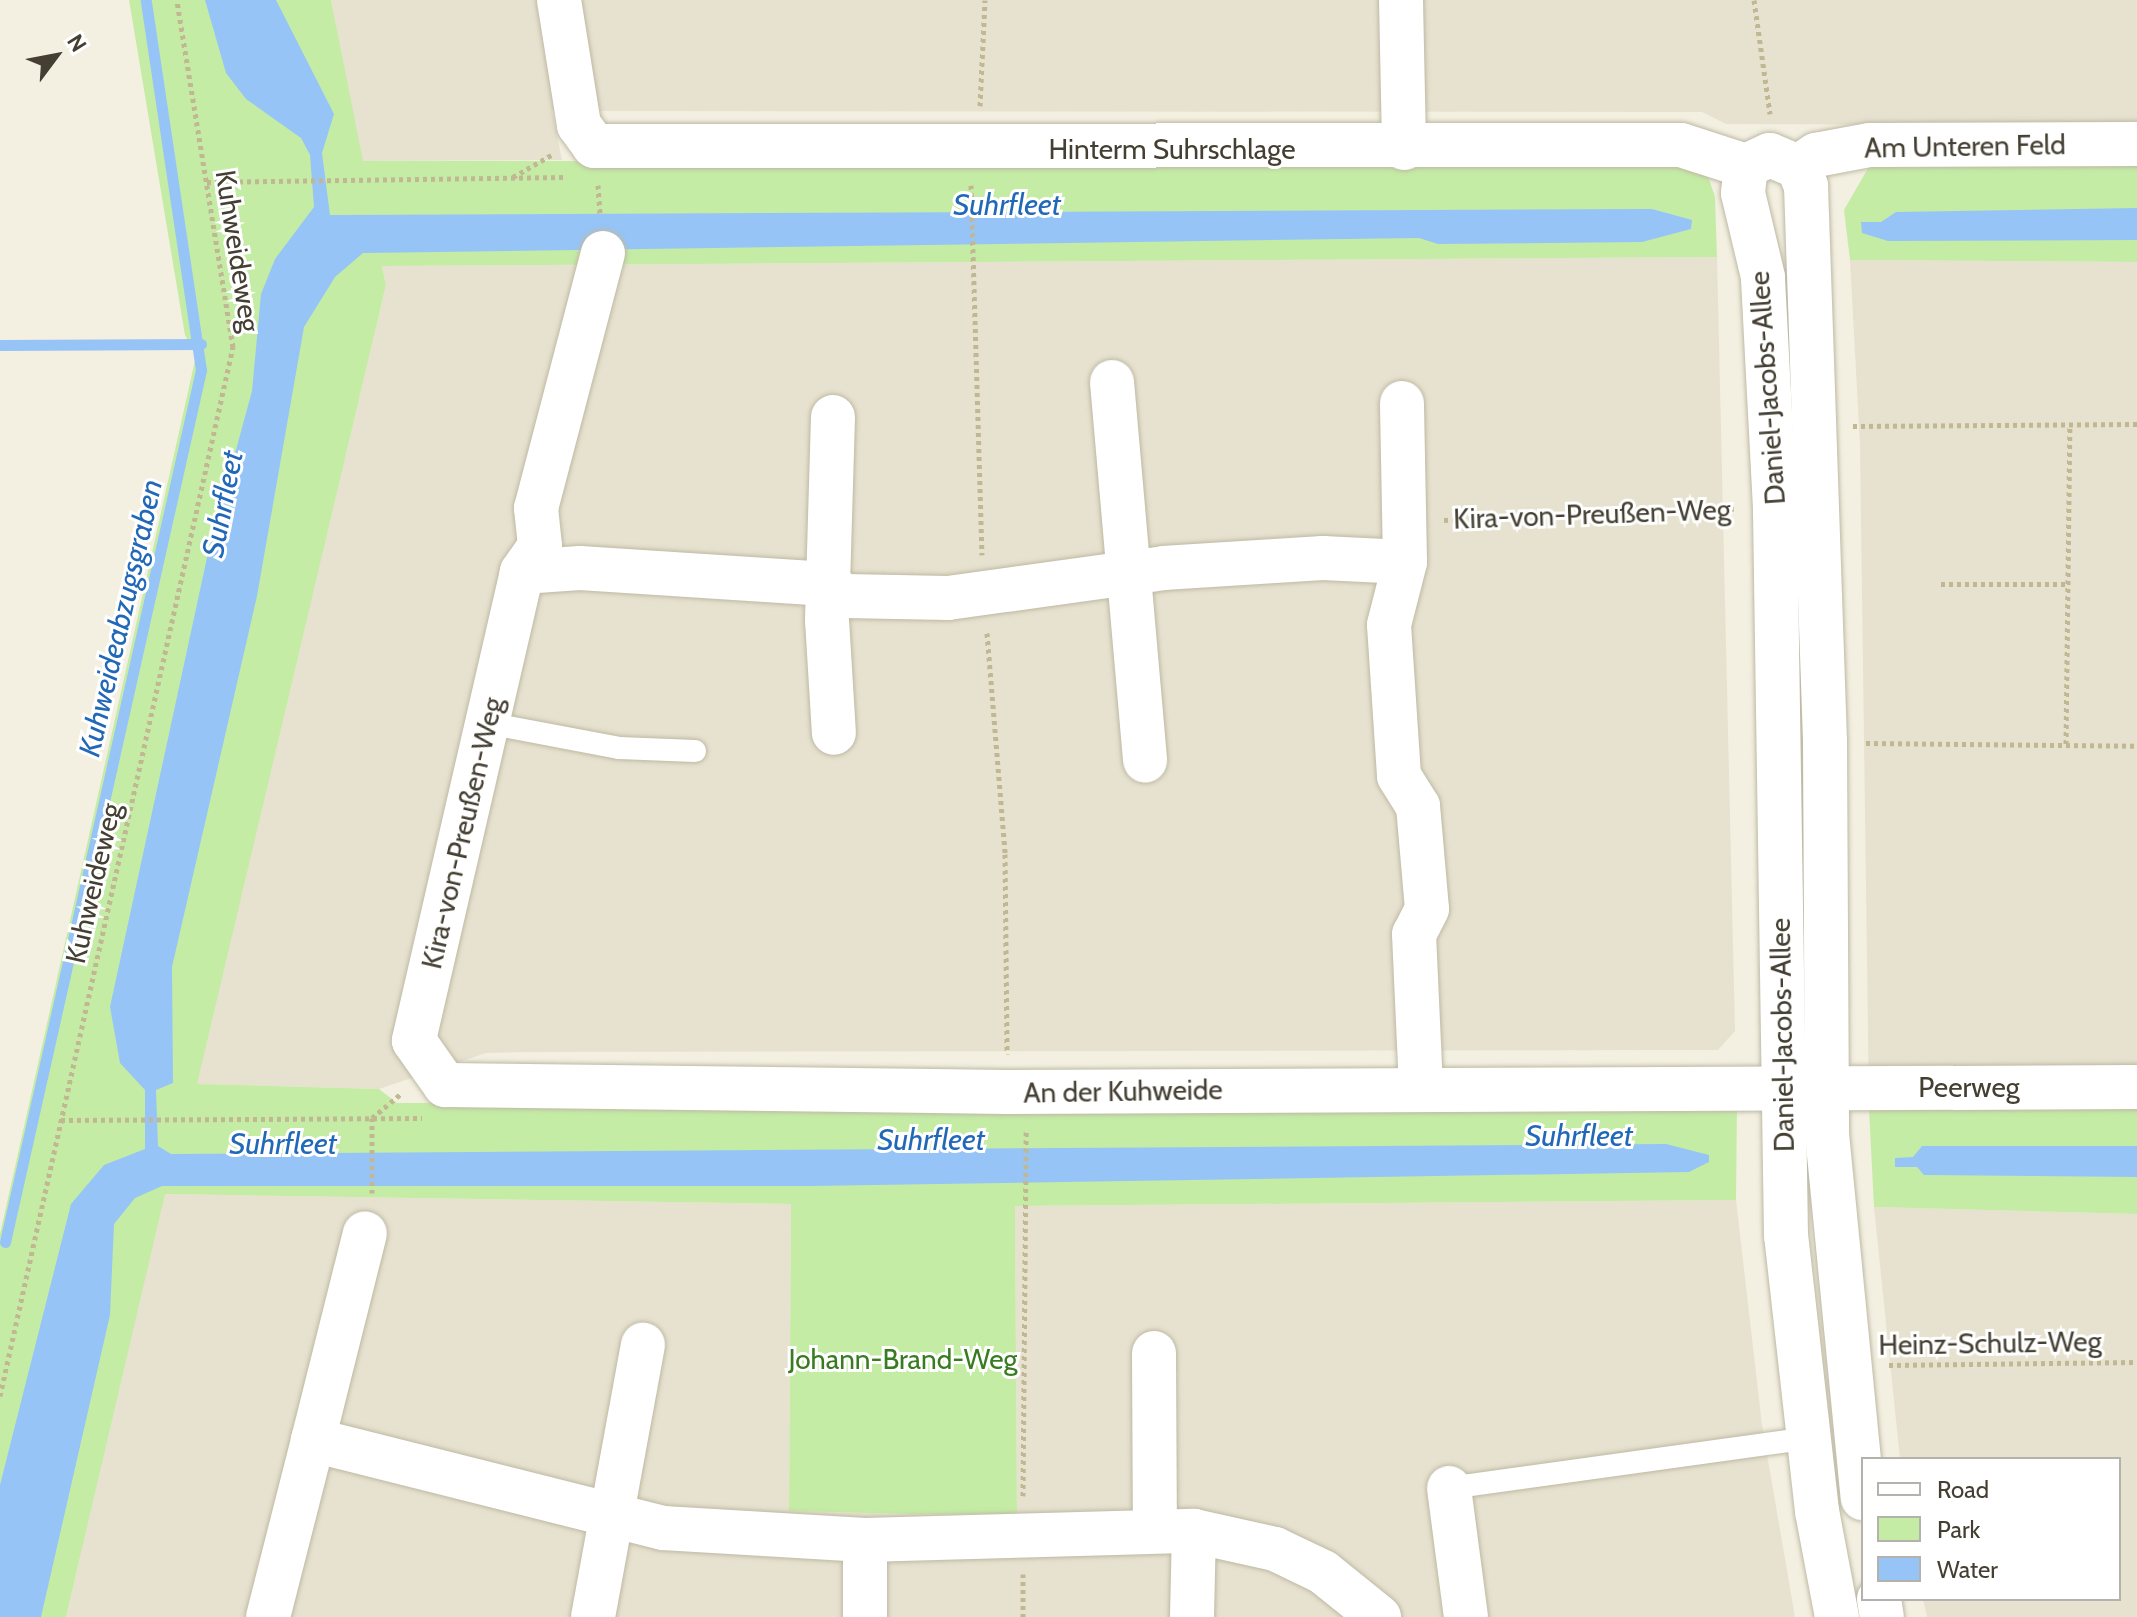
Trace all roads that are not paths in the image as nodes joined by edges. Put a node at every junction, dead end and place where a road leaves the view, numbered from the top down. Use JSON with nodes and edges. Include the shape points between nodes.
{"nodes":[{"id":1,"x":559,"y":0,"type":"edge"},
{"id":2,"x":1401,"y":0,"type":"edge"},
{"id":3,"x":2137,"y":144,"type":"edge"},
{"id":4,"x":1404,"y":148,"type":"junction"},
{"id":5,"x":1771,"y":163,"type":"junction"},
{"id":6,"x":603,"y":253,"type":"dead end"},
{"id":7,"x":1112,"y":382,"type":"dead end"},
{"id":8,"x":1402,"y":403,"type":"dead end"},
{"id":9,"x":833,"y":417,"type":"dead end"},
{"id":10,"x":1407,"y":542,"type":"junction"},
{"id":11,"x":1126,"y":571,"type":"junction"},
{"id":12,"x":522,"y":572,"type":"junction"},
{"id":13,"x":827,"y":584,"type":"junction"},
{"id":14,"x":487,"y":723,"type":"junction"},
{"id":15,"x":834,"y":733,"type":"dead end"},
{"id":16,"x":695,"y":751,"type":"dead end"},
{"id":17,"x":1145,"y":761,"type":"dead end"},
{"id":18,"x":445,"y":1085,"type":"joint"},
{"id":19,"x":1421,"y":1086,"type":"junction"},
{"id":20,"x":1803,"y":1087,"type":"junction"},
{"id":21,"x":2137,"y":1087,"type":"edge"},
{"id":22,"x":368,"y":1221,"type":"road end"},
{"id":23,"x":643,"y":1345,"type":"dead end"},
{"id":24,"x":1154,"y":1353,"type":"dead end"},
{"id":25,"x":1808,"y":1438,"type":"junction"},
{"id":26,"x":313,"y":1440,"type":"junction"},
{"id":27,"x":1861,"y":1484,"type":"edge"},
{"id":28,"x":1449,"y":1488,"type":"joint"},
{"id":29,"x":613,"y":1512,"type":"junction"},
{"id":30,"x":1174,"y":1530,"type":"junction"},
{"id":31,"x":865,"y":1540,"type":"junction"},
{"id":32,"x":268,"y":1617,"type":"edge"},
{"id":33,"x":593,"y":1617,"type":"edge"},
{"id":34,"x":865,"y":1617,"type":"edge"},
{"id":35,"x":1192,"y":1617,"type":"edge"},
{"id":36,"x":1379,"y":1617,"type":"edge"},
{"id":37,"x":1466,"y":1617,"type":"edge"},
{"id":38,"x":1837,"y":1617,"type":"edge"}],
"edges":[{"from":1,"to":4,"type":"street","name":"Hinterm Suhrschlage","via":[[579,125],[594,146],[976,171]]},
{"from":2,"to":4,"type":"street"},
{"from":3,"to":5,"type":"street","name":"Am Unteren Feld","via":[[1870,145]]},
{"from":4,"to":5,"type":"street","name":"Hinterm Suhrschlage","via":[[1681,145]]},
{"from":5,"to":20,"type":"street","name":"Daniel-Jacobs-Allee","via":[[1743,193],[1763,277]]},
{"from":5,"to":20,"type":"street","name":"Daniel-Jacobs-Allee","via":[[1806,186],[1816,426],[1825,742]]},
{"from":6,"to":12,"type":"street","name":"Kira-von-Preußen-Weg","via":[[536,508],[540,546]]},
{"from":7,"to":11,"type":"street"},
{"from":8,"to":10,"type":"street"},
{"from":9,"to":13,"type":"street"},
{"from":10,"to":11,"type":"street","via":[[1323,558]]},
{"from":10,"to":19,"type":"street","via":[[1389,625],[1399,776],[1418,806],[1427,909],[1414,934]]},
{"from":11,"to":13,"type":"street","via":[[984,594],[845,596]]},
{"from":11,"to":17,"type":"street"},
{"from":12,"to":13,"type":"street","via":[[580,568]]},
{"from":12,"to":14,"type":"street","name":"Kira-von-Preußen-Weg"},
{"from":13,"to":15,"type":"street"},
{"from":14,"to":16,"type":"lane","via":[[619,748]]},
{"from":14,"to":18,"type":"street","name":"Kira-von-Preußen-Weg","via":[[414,1041]]},
{"from":18,"to":19,"type":"street","name":"An der Kuhweide","via":[[1017,1105]]},
{"from":19,"to":20,"type":"street","name":"An der Kuhweide"},
{"from":20,"to":21,"type":"street","name":"Peerweg"},
{"from":20,"to":25,"type":"street","name":"Daniel-Jacobs-Allee","via":[[1786,1236]]},
{"from":20,"to":27,"type":"street","name":"Daniel-Jacobs-Allee"},
{"from":22,"to":26,"type":"street"},
{"from":23,"to":29,"type":"street"},
{"from":24,"to":30,"type":"street"},
{"from":25,"to":28,"type":"lane"},
{"from":25,"to":38,"type":"street","name":"Daniel-Jacobs-Allee"},
{"from":26,"to":29,"type":"street"},
{"from":26,"to":32,"type":"street"},
{"from":28,"to":37,"type":"street"},
{"from":29,"to":31,"type":"street","via":[[663,1528]]},
{"from":29,"to":33,"type":"street"},
{"from":30,"to":31,"type":"street"},
{"from":30,"to":35,"type":"street"},
{"from":30,"to":36,"type":"street","via":[[1275,1549],[1323,1572]]},
{"from":31,"to":34,"type":"street"}]}
